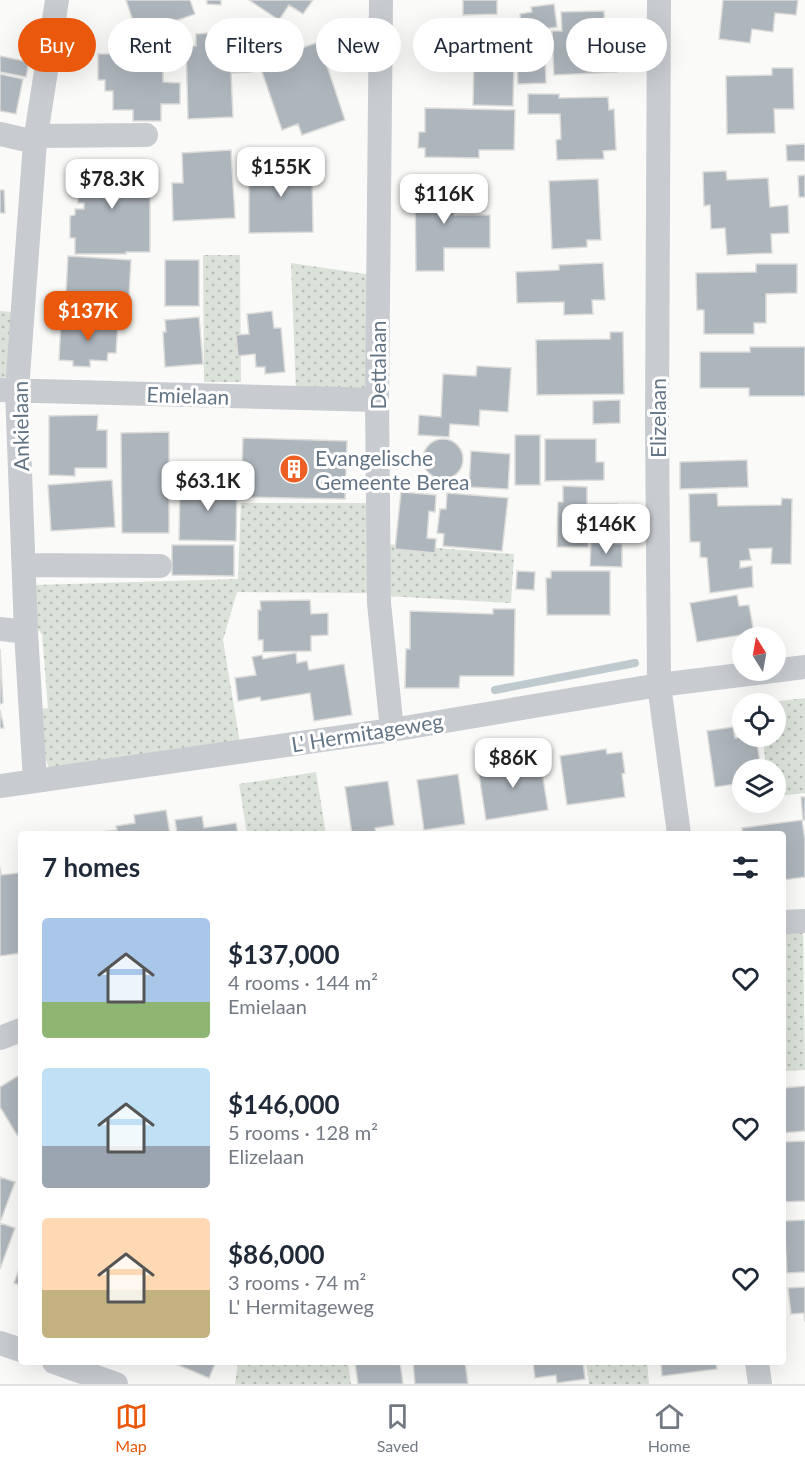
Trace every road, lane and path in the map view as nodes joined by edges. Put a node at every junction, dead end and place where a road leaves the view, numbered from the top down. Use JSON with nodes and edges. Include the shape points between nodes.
{"nodes":[{"id":1,"x":57,"y":0,"type":"edge"},
{"id":2,"x":381,"y":0,"type":"edge"},
{"id":3,"x":659,"y":0,"type":"edge"},
{"id":4,"x":0,"y":134,"type":"edge"},
{"id":5,"x":146,"y":135,"type":"dead end"},
{"id":6,"x":36,"y":139,"type":"junction"},
{"id":7,"x":8,"y":390,"type":"edge"},
{"id":8,"x":377,"y":400,"type":"junction"},
{"id":9,"x":24,"y":565,"type":"junction"},
{"id":10,"x":160,"y":566,"type":"dead end"},
{"id":11,"x":0,"y":629,"type":"edge"},
{"id":12,"x":26,"y":632,"type":"junction"},
{"id":13,"x":805,"y":667,"type":"edge"},
{"id":14,"x":659,"y":685,"type":"junction"},
{"id":15,"x":392,"y":730,"type":"junction"},
{"id":16,"x":35,"y":781,"type":"junction"},
{"id":17,"x":0,"y":786,"type":"edge"},
{"id":18,"x":679,"y":831,"type":"edge"},
{"id":19,"x":805,"y":921,"type":"edge"},
{"id":20,"x":786,"y":922,"type":"edge"},
{"id":21,"x":18,"y":1031,"type":"edge"},
{"id":22,"x":0,"y":1038,"type":"edge"},
{"id":23,"x":0,"y":1343,"type":"edge"},
{"id":24,"x":18,"y":1349,"type":"edge"},
{"id":25,"x":63,"y":1365,"type":"edge"},
{"id":26,"x":757,"y":1365,"type":"edge"},
{"id":27,"x":100,"y":1377,"type":"edge"},
{"id":28,"x":760,"y":1384,"type":"edge"}],
"edges":[{"from":1,"to":6,"type":"street","name":"Ankielaan"},
{"from":2,"to":8,"type":"street","name":"Dettalaan"},
{"from":3,"to":14,"type":"street","name":"Elizelaan"},
{"from":4,"to":6,"type":"street"},
{"from":5,"to":6,"type":"street"},
{"from":6,"to":7,"type":"street","name":"Ankielaan"},
{"from":7,"to":8,"type":"street","name":"Emielaan"},
{"from":7,"to":9,"type":"street","name":"Ankielaan"},
{"from":8,"to":15,"type":"street","name":"Dettalaan","via":[[379,603]]},
{"from":9,"to":10,"type":"street"},
{"from":9,"to":12,"type":"street","name":"Ankielaan"},
{"from":11,"to":12,"type":"street"},
{"from":12,"to":16,"type":"street","name":"Ankielaan"},
{"from":13,"to":14,"type":"street","name":"L' Hermitageweg"},
{"from":14,"to":15,"type":"street","name":"L' Hermitageweg"},
{"from":14,"to":18,"type":"street","name":"Elizelaan"},
{"from":15,"to":16,"type":"street","name":"L' Hermitageweg"},
{"from":16,"to":17,"type":"street","name":"L' Hermitageweg"},
{"from":19,"to":20,"type":"street"},
{"from":21,"to":22,"type":"street"},
{"from":23,"to":24,"type":"street"},
{"from":25,"to":27,"type":"street"},
{"from":26,"to":28,"type":"street"}]}
